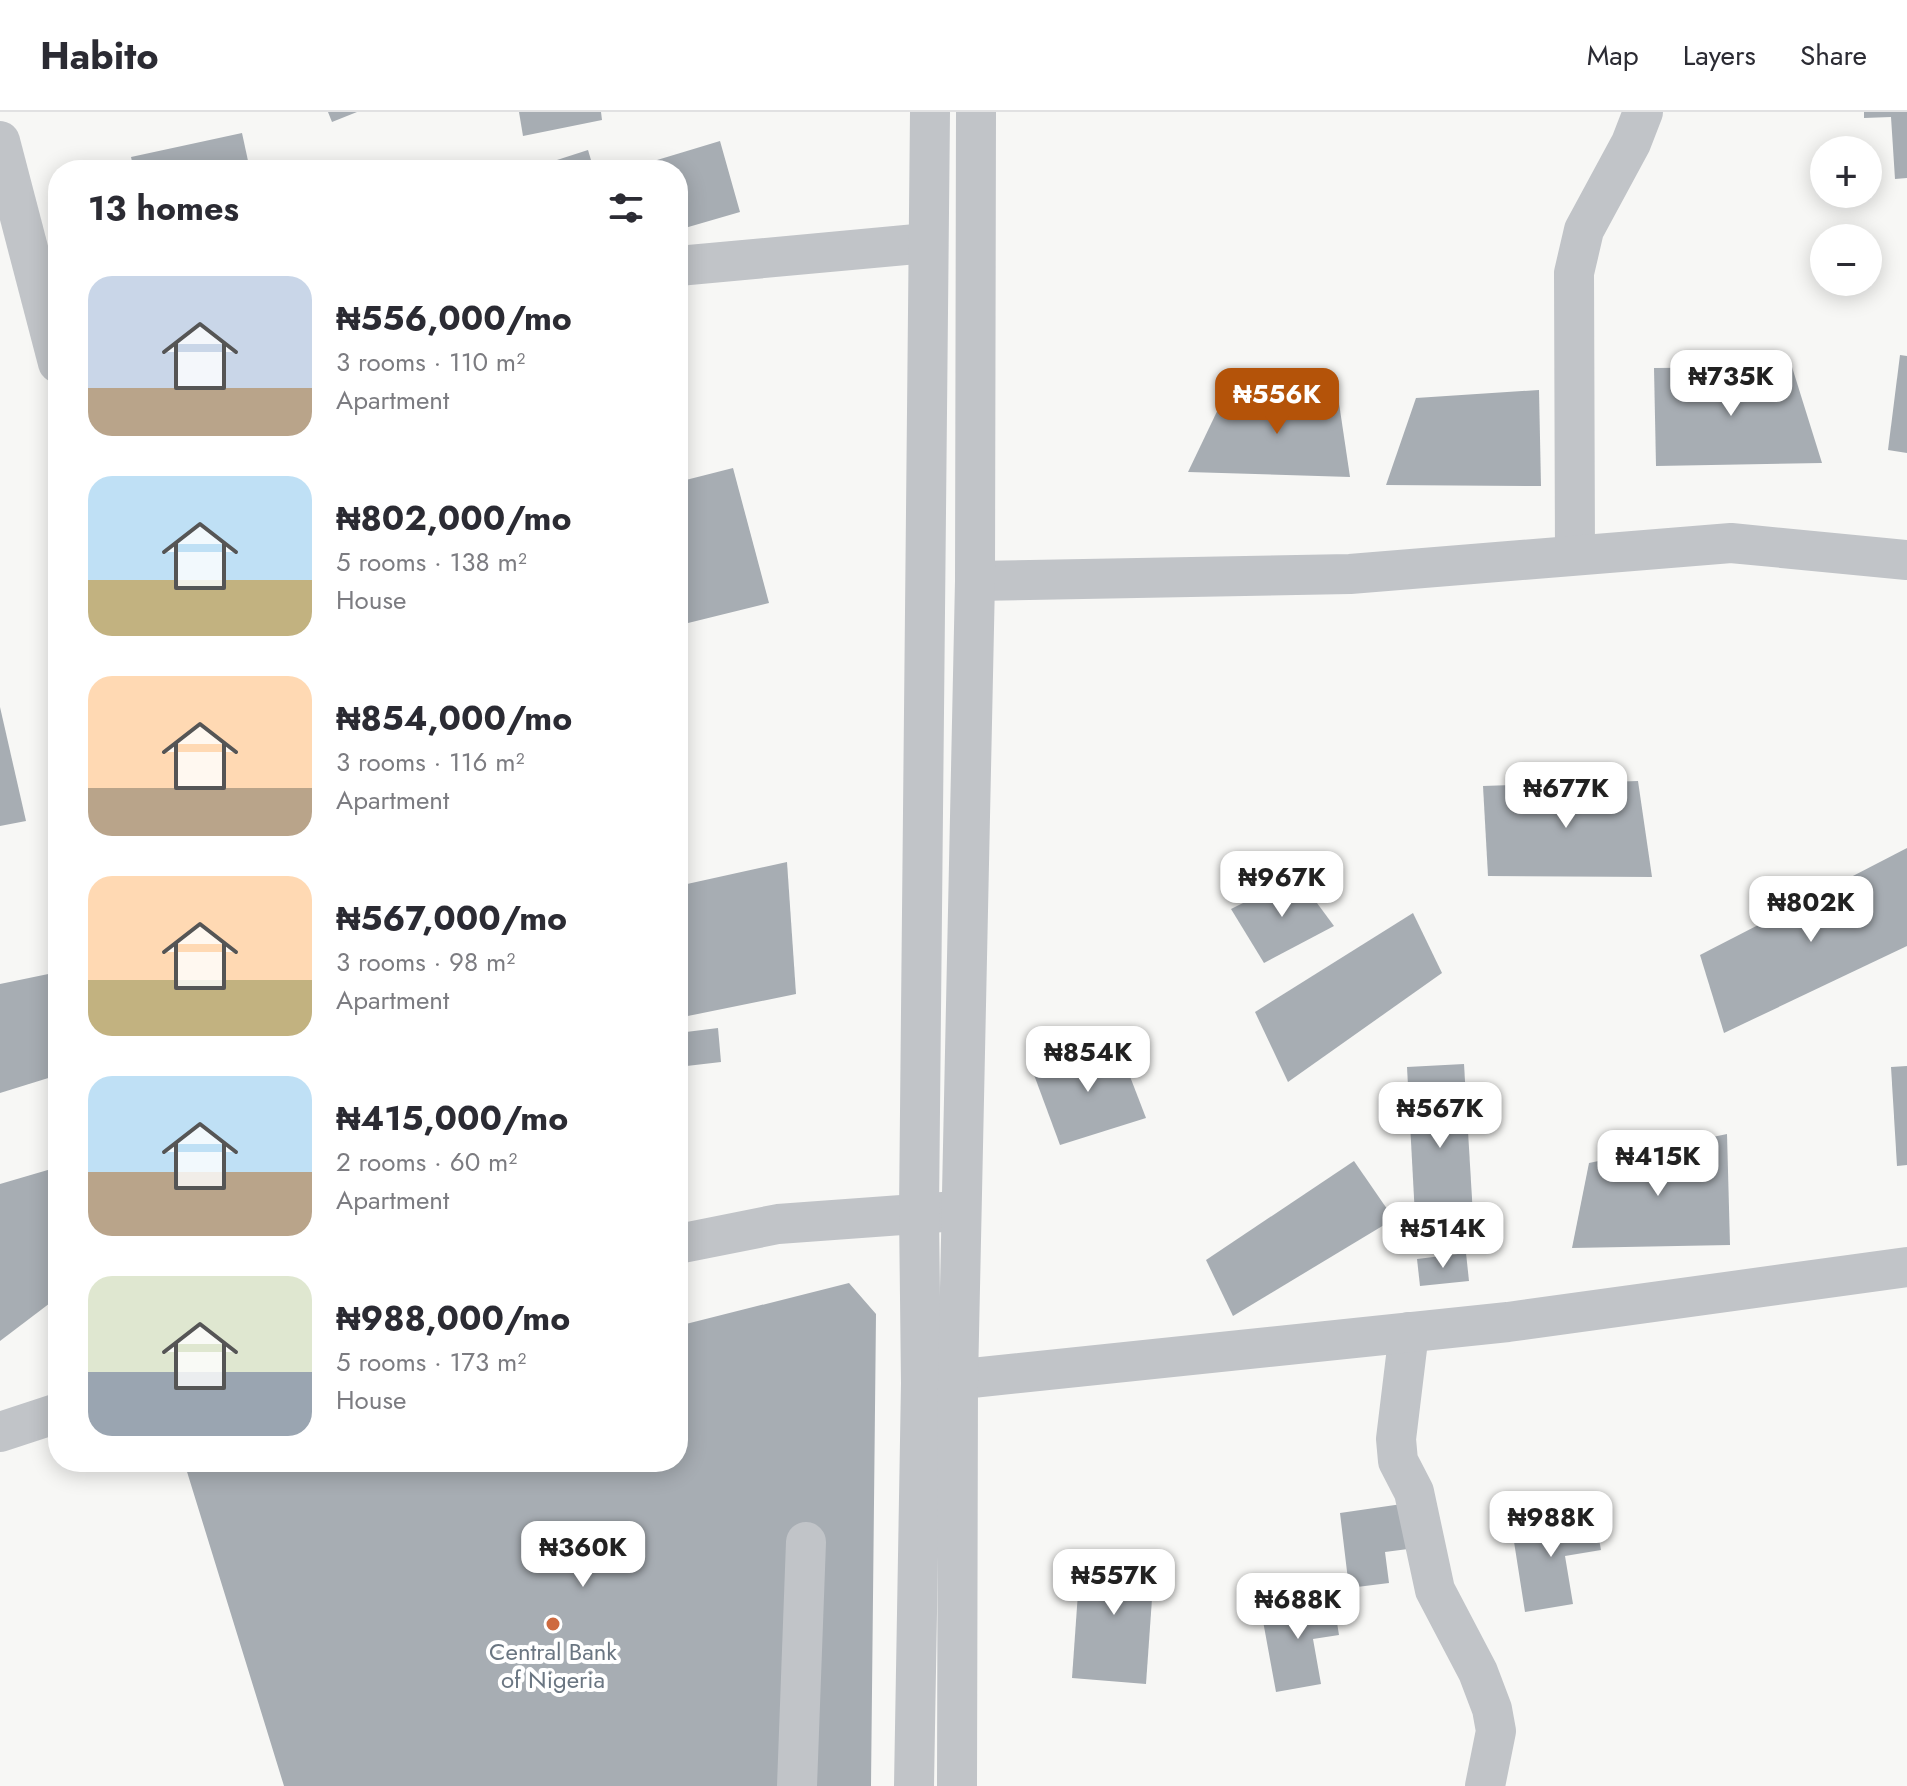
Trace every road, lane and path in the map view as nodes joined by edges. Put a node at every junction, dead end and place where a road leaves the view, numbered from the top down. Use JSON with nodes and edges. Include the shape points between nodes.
{"nodes":[{"id":1,"x":930,"y":112,"type":"edge"},
{"id":2,"x":976,"y":112,"type":"edge"},
{"id":3,"x":1643,"y":112,"type":"edge"},
{"id":4,"x":0,"y":141,"type":"edge"},
{"id":5,"x":927,"y":243,"type":"junction"},
{"id":6,"x":688,"y":265,"type":"edge"},
{"id":7,"x":48,"y":325,"type":"edge"},
{"id":8,"x":1575,"y":555,"type":"junction"},
{"id":9,"x":1907,"y":560,"type":"edge"},
{"id":10,"x":975,"y":581,"type":"junction"},
{"id":11,"x":919,"y":1212,"type":"junction"},
{"id":12,"x":961,"y":1212,"type":"junction"},
{"id":13,"x":688,"y":1242,"type":"edge"},
{"id":14,"x":1907,"y":1267,"type":"edge"},
{"id":15,"x":1409,"y":1332,"type":"junction"},
{"id":16,"x":940,"y":1382,"type":"junction"},
{"id":17,"x":48,"y":1416,"type":"edge"},
{"id":18,"x":0,"y":1432,"type":"edge"},
{"id":19,"x":806,"y":1542,"type":"dead end"},
{"id":20,"x":797,"y":1786,"type":"edge"},
{"id":21,"x":914,"y":1786,"type":"edge"},
{"id":22,"x":957,"y":1786,"type":"edge"},
{"id":23,"x":1485,"y":1786,"type":"edge"}],
"edges":[{"from":1,"to":5,"type":"street"},
{"from":2,"to":10,"type":"street"},
{"from":3,"to":8,"type":"street","via":[[1584,230],[1574,273]]},
{"from":4,"to":7,"type":"street"},
{"from":5,"to":6,"type":"street"},
{"from":5,"to":11,"type":"street"},
{"from":8,"to":9,"type":"street","via":[[1731,543]]},
{"from":8,"to":10,"type":"street","via":[[1350,574]]},
{"from":10,"to":12,"type":"street"},
{"from":11,"to":12,"type":"street"},
{"from":11,"to":13,"type":"street","via":[[778,1224]]},
{"from":11,"to":16,"type":"street"},
{"from":12,"to":16,"type":"street"},
{"from":14,"to":15,"type":"street"},
{"from":15,"to":16,"type":"street"},
{"from":15,"to":23,"type":"street","via":[[1398,1461],[1414,1492],[1435,1590],[1492,1709],[1496,1731]]},
{"from":16,"to":21,"type":"street"},
{"from":16,"to":22,"type":"street"},
{"from":17,"to":18,"type":"street"},
{"from":19,"to":20,"type":"street"}]}
